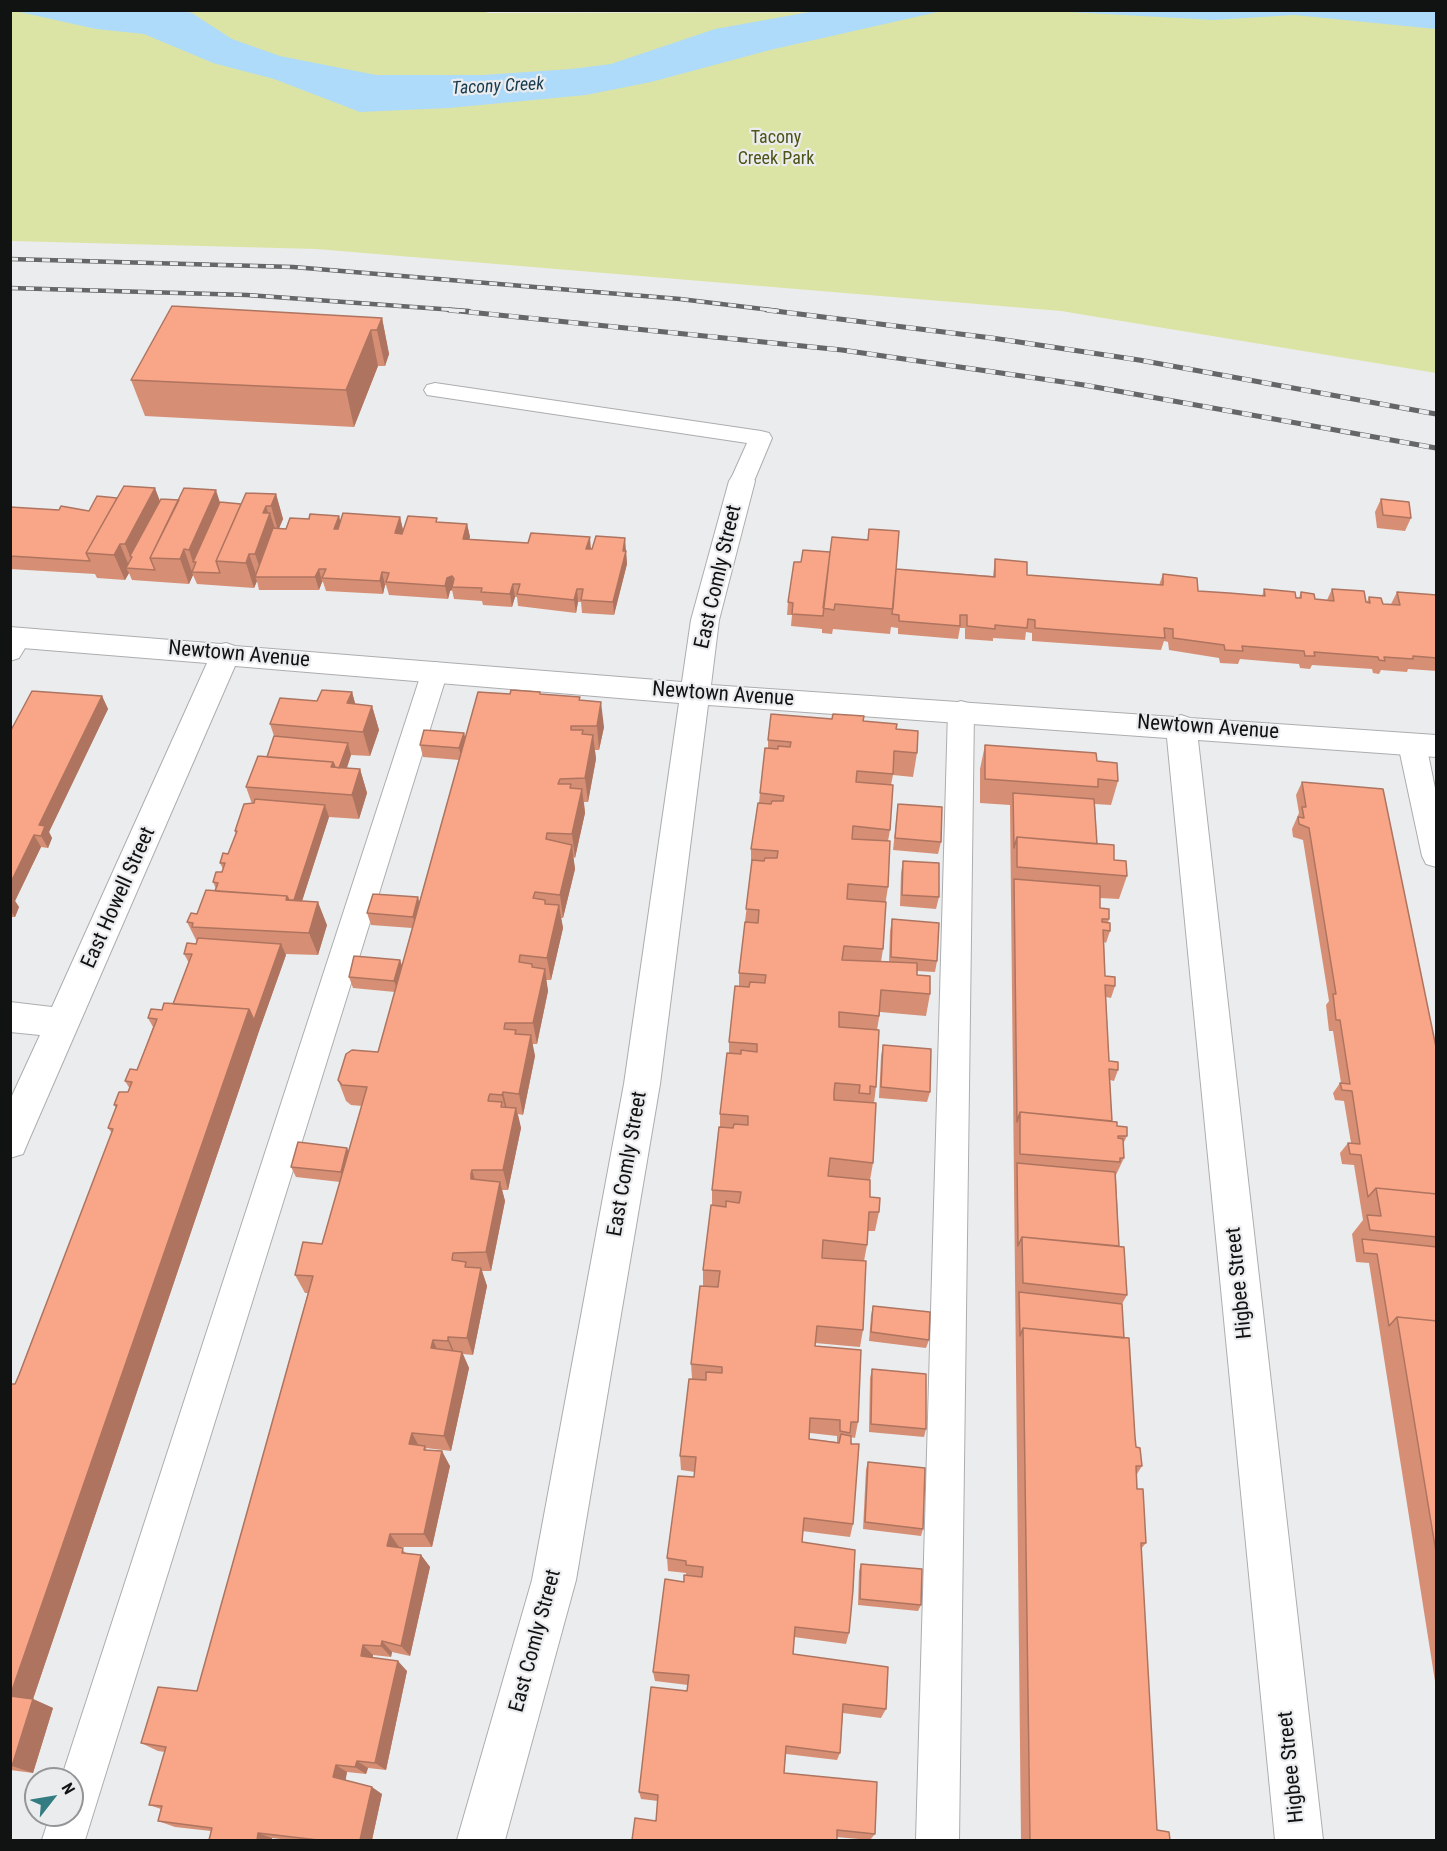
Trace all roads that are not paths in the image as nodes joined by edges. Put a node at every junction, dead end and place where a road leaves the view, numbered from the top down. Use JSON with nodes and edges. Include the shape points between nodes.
{"nodes":[{"id":1,"x":435,"y":390,"type":"dead end"},
{"id":2,"x":742,"y":481,"type":"joint"},
{"id":3,"x":13,"y":642,"type":"edge"},
{"id":4,"x":226,"y":653,"type":"junction"},
{"id":5,"x":435,"y":671,"type":"junction"},
{"id":6,"x":696,"y":694,"type":"junction"},
{"id":7,"x":961,"y":711,"type":"junction"},
{"id":8,"x":1181,"y":726,"type":"junction"},
{"id":9,"x":1424,"y":745,"type":"edge"},
{"id":10,"x":1437,"y":856,"type":"edge"},
{"id":11,"x":10,"y":1017,"type":"edge"},
{"id":12,"x":64,"y":1023,"type":"junction"},
{"id":13,"x":10,"y":1142,"type":"edge"},
{"id":14,"x":84,"y":1772,"type":"edge"},
{"id":15,"x":481,"y":1840,"type":"edge"},
{"id":16,"x":937,"y":1840,"type":"edge"},
{"id":17,"x":1299,"y":1840,"type":"edge"}],
"edges":[{"from":1,"to":2,"type":"lane","via":[[761,438]]},
{"from":2,"to":6,"type":"street","name":"East Comly Street","via":[[705,620]]},
{"from":3,"to":4,"type":"street","name":"Newtown Avenue"},
{"from":4,"to":5,"type":"street","name":"Newtown Avenue"},
{"from":4,"to":12,"type":"street","name":"East Howell Street"},
{"from":5,"to":6,"type":"street","name":"Newtown Avenue"},
{"from":5,"to":14,"type":"lane"},
{"from":6,"to":7,"type":"street","name":"Newtown Avenue"},
{"from":6,"to":15,"type":"street","name":"East Comly Street","via":[[642,1084],[554,1580]]},
{"from":7,"to":8,"type":"street","name":"Newtown Avenue"},
{"from":7,"to":16,"type":"lane"},
{"from":8,"to":9,"type":"street","name":"Newtown Avenue"},
{"from":8,"to":17,"type":"street","name":"Higbee Street"},
{"from":9,"to":10,"type":"lane"},
{"from":11,"to":12,"type":"street"},
{"from":12,"to":13,"type":"street","name":"East Howell Street"}]}
